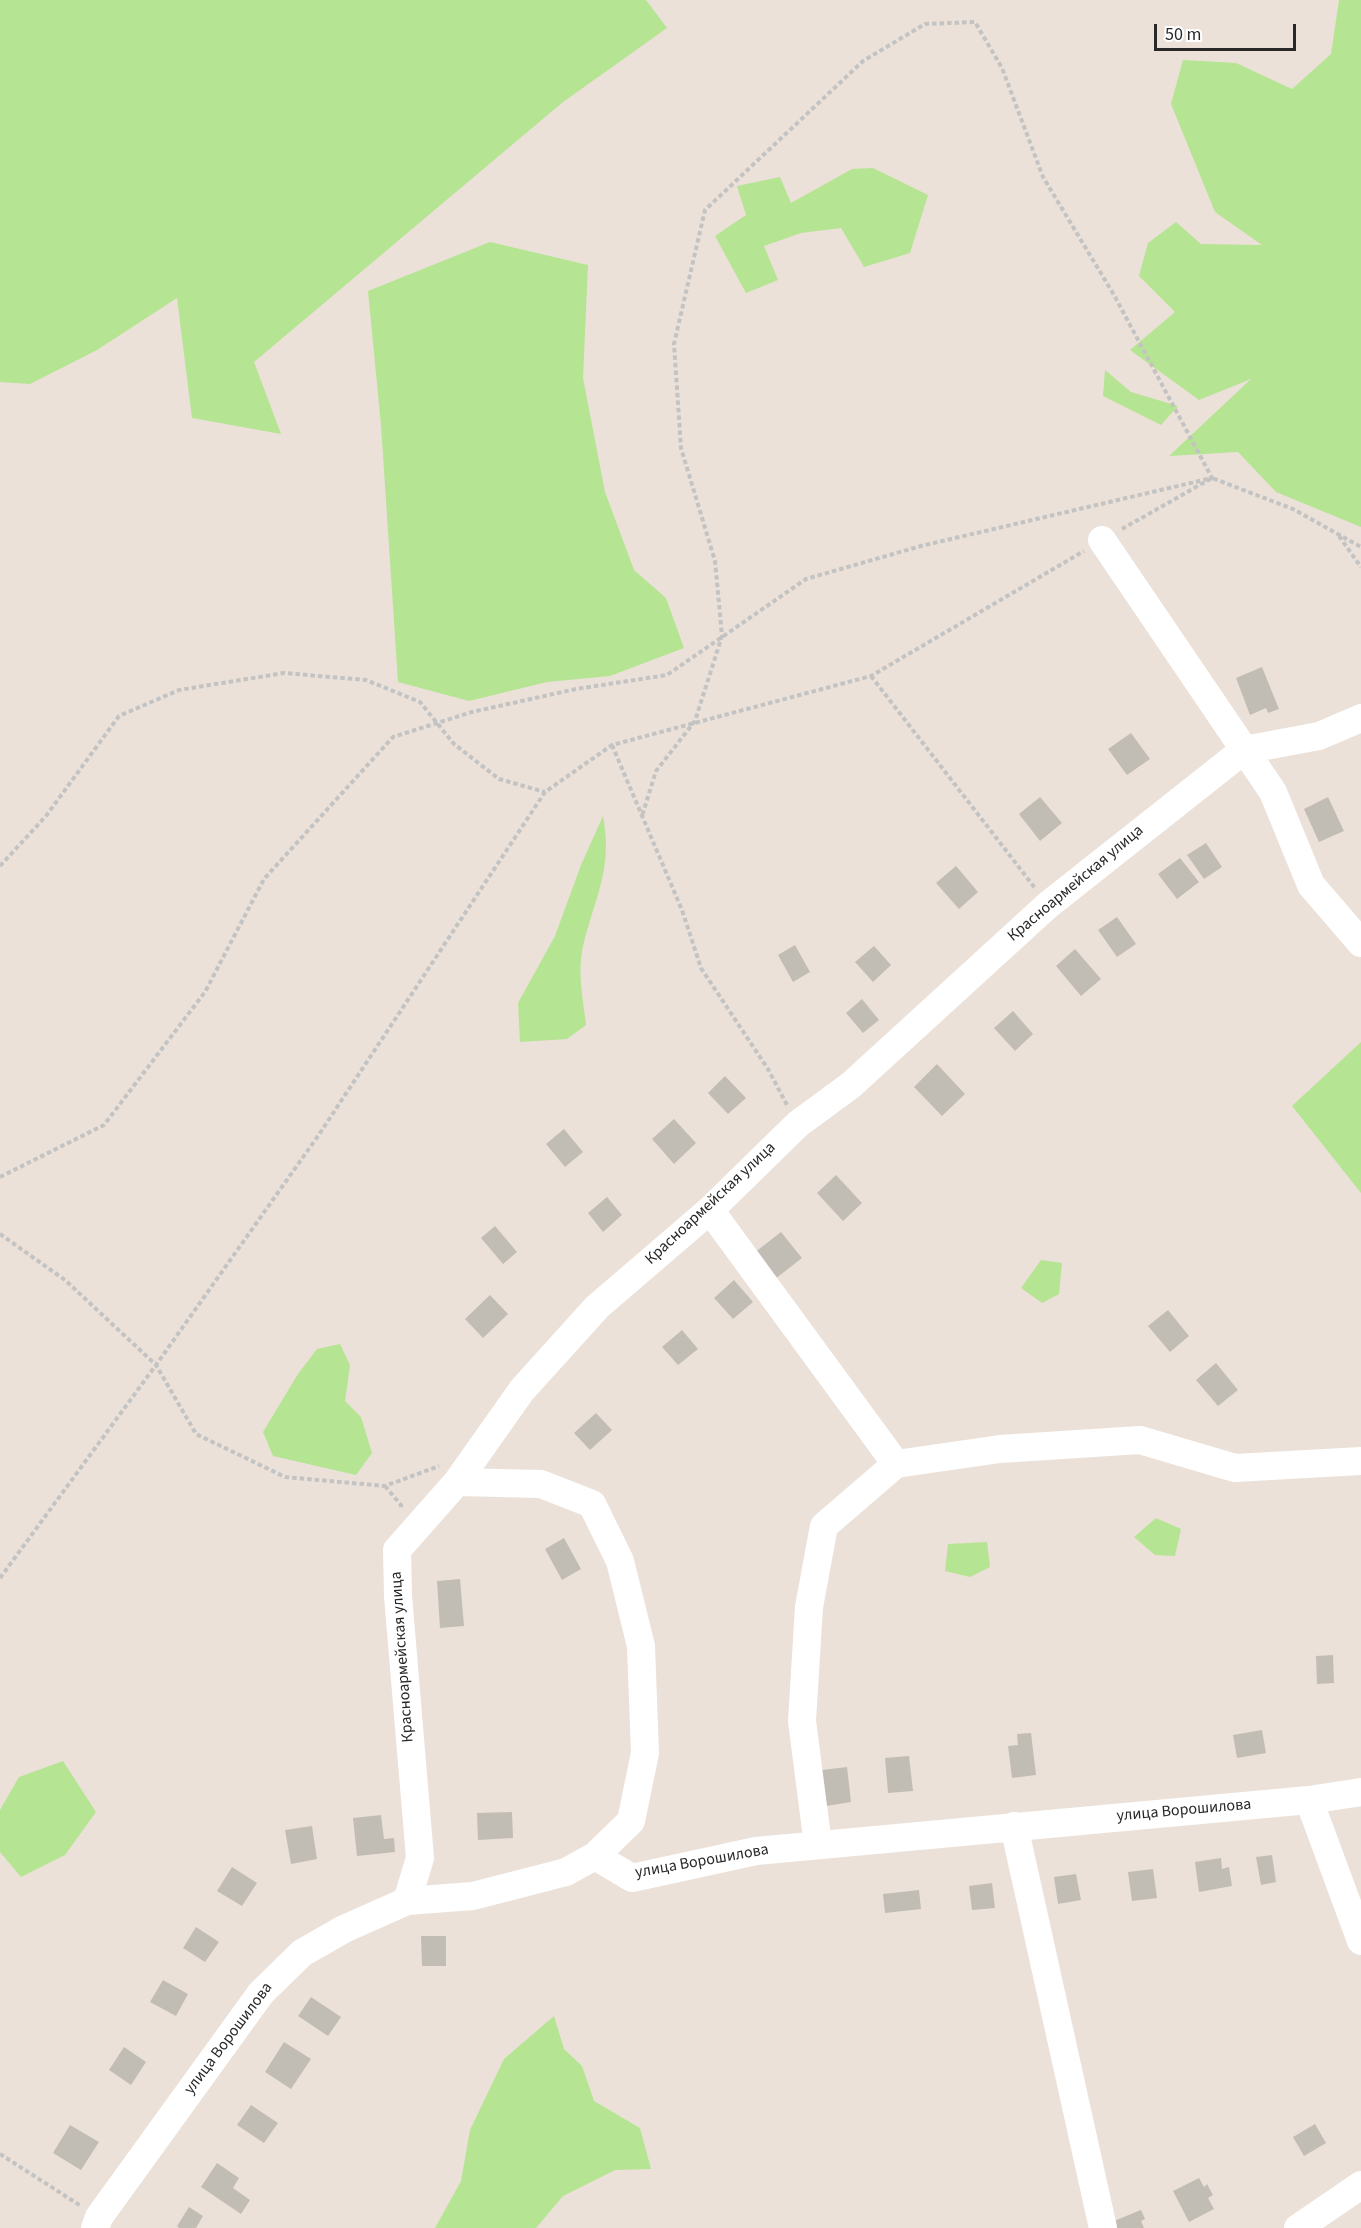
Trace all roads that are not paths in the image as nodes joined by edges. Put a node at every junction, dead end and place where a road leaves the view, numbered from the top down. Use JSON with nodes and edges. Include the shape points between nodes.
{"nodes":[{"id":1,"x":1102,"y":540,"type":"road end"},
{"id":2,"x":1361,"y":718,"type":"edge"},
{"id":3,"x":1244,"y":750,"type":"junction"},
{"id":4,"x":1361,"y":943,"type":"edge"},
{"id":5,"x":710,"y":1210,"type":"junction"},
{"id":6,"x":1361,"y":1461,"type":"edge"},
{"id":7,"x":896,"y":1464,"type":"junction"},
{"id":8,"x":456,"y":1482,"type":"junction"},
{"id":9,"x":1361,"y":1792,"type":"edge"},
{"id":10,"x":1309,"y":1800,"type":"junction"},
{"id":11,"x":1014,"y":1826,"type":"junction"},
{"id":12,"x":818,"y":1845,"type":"junction"},
{"id":13,"x":595,"y":1856,"type":"junction"},
{"id":14,"x":407,"y":1901,"type":"junction"},
{"id":15,"x":1361,"y":1941,"type":"edge"},
{"id":16,"x":1361,"y":2185,"type":"edge"},
{"id":17,"x":97,"y":2223,"type":"edge"},
{"id":18,"x":1103,"y":2228,"type":"edge"},
{"id":19,"x":1298,"y":2228,"type":"edge"}],
"edges":[{"from":1,"to":3,"type":"street"},
{"from":2,"to":3,"type":"street","name":"Красноармейская улица","via":[[1319,736]]},
{"from":3,"to":4,"type":"street","via":[[1273,792],[1311,885]]},
{"from":3,"to":5,"type":"street","name":"Красноармейская улица","via":[[1048,905],[851,1085],[798,1124]]},
{"from":5,"to":7,"type":"street"},
{"from":5,"to":8,"type":"street","name":"Красноармейская улица","via":[[597,1307],[522,1390]]},
{"from":6,"to":7,"type":"street","via":[[1235,1468],[1140,1440],[1000,1449]]},
{"from":7,"to":12,"type":"street","via":[[824,1526],[809,1607],[802,1721]]},
{"from":8,"to":13,"type":"street","via":[[541,1484],[592,1504],[620,1561],[641,1646],[645,1753],[631,1821]]},
{"from":8,"to":14,"type":"street","name":"Красноармейская улица","via":[[397,1550],[399,1618],[420,1858]]},
{"from":9,"to":10,"type":"street","name":"улица Ворошилова"},
{"from":10,"to":11,"type":"street","name":"улица Ворошилова"},
{"from":10,"to":15,"type":"street"},
{"from":11,"to":12,"type":"street","name":"улица Ворошилова"},
{"from":11,"to":18,"type":"street"},
{"from":12,"to":13,"type":"street","name":"улица Ворошилова","via":[[756,1851],[632,1878]]},
{"from":13,"to":14,"type":"street","name":"улица Ворошилова","via":[[566,1872],[473,1896]]},
{"from":14,"to":17,"type":"street","name":"улица Ворошилова","via":[[302,1953],[261,1993]]},
{"from":16,"to":19,"type":"street"}]}
